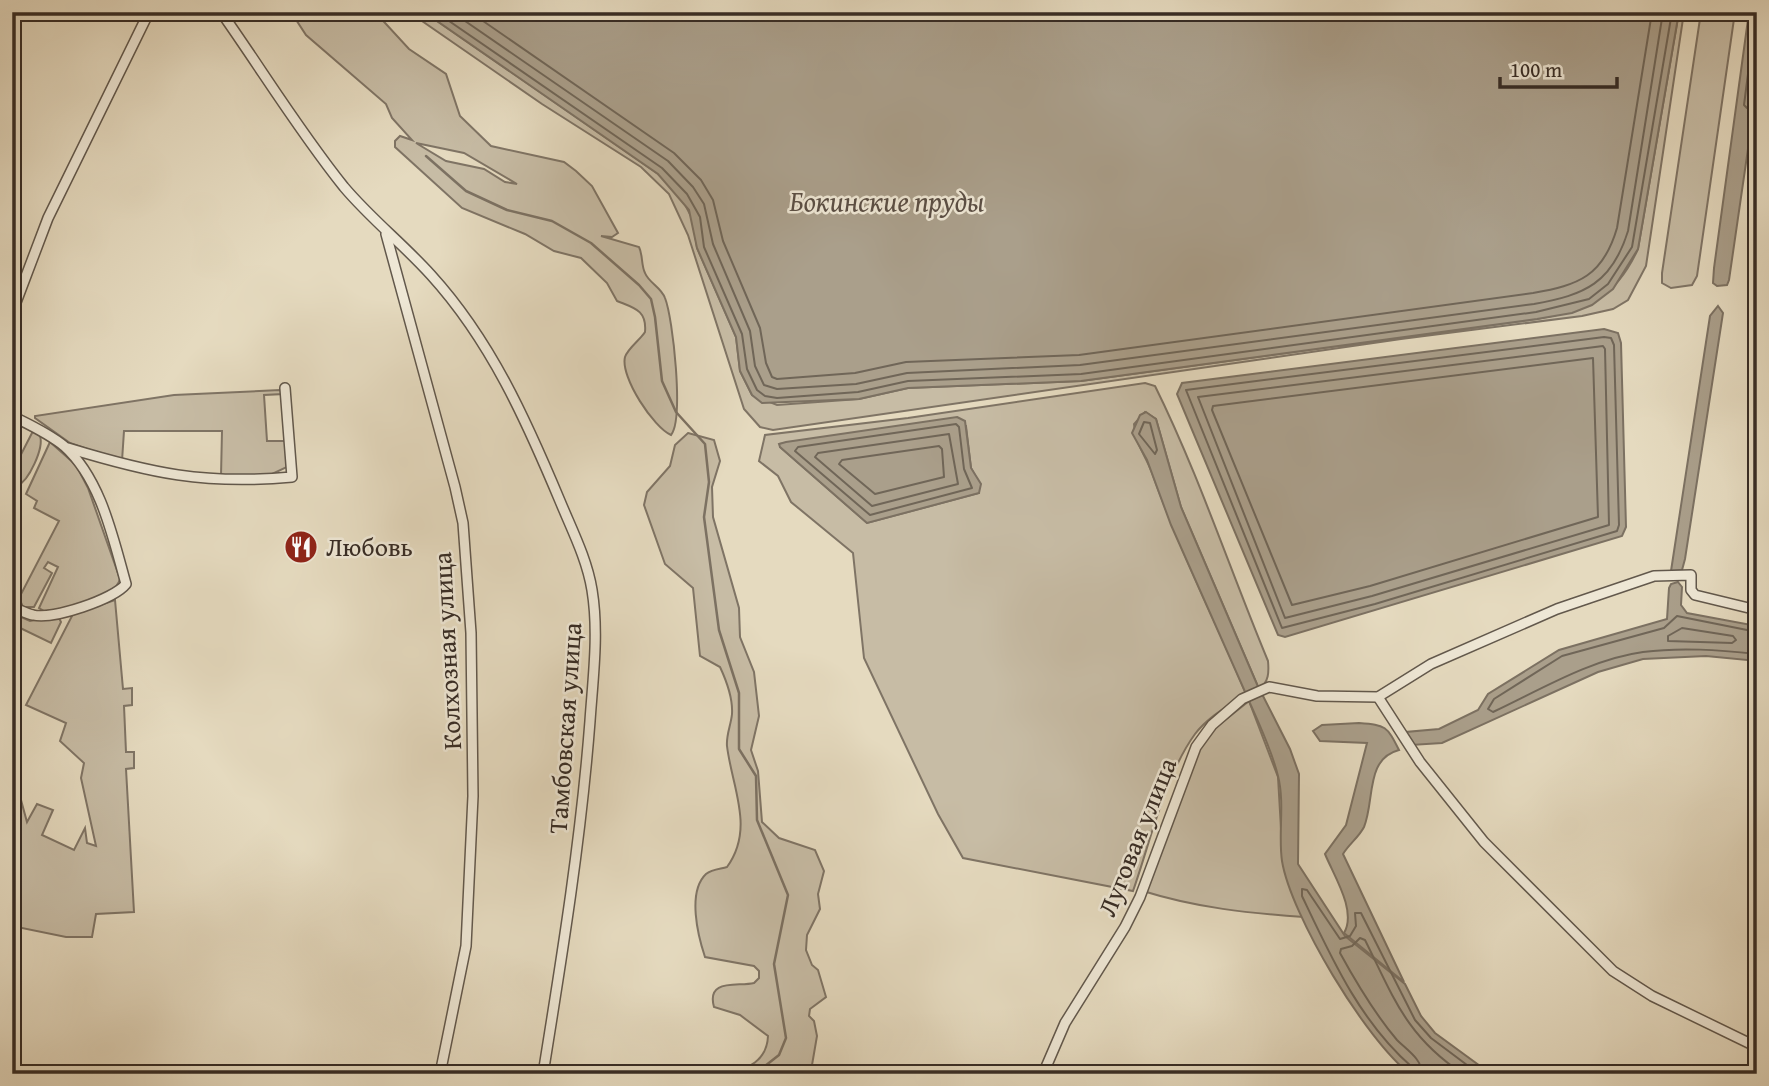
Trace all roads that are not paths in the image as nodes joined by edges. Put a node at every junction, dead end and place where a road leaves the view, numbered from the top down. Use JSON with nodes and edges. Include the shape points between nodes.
{"nodes":[{"id":1,"x":149,"y":12,"type":"edge"},
{"id":2,"x":220,"y":12,"type":"edge"},
{"id":3,"x":386,"y":234,"type":"junction"},
{"id":4,"x":12,"y":313,"type":"edge"},
{"id":5,"x":285,"y":388,"type":"dead end"},
{"id":6,"x":12,"y":416,"type":"edge"},
{"id":7,"x":65,"y":447,"type":"junction"},
{"id":8,"x":12,"y":598,"type":"edge"},
{"id":9,"x":1757,"y":610,"type":"edge"},
{"id":10,"x":1378,"y":697,"type":"junction"},
{"id":11,"x":1757,"y":1048,"type":"edge"},
{"id":12,"x":440,"y":1074,"type":"edge"},
{"id":13,"x":543,"y":1074,"type":"edge"},
{"id":14,"x":1043,"y":1074,"type":"edge"}],
"edges":[{"from":1,"to":4,"type":"street","via":[[48,218]]},
{"from":2,"to":3,"type":"street","name":"Тамбовская улица","via":[[300,130]]},
{"from":3,"to":12,"type":"street","name":"Колхозная улица","via":[[463,523],[471,633],[473,796],[466,946]]},
{"from":3,"to":13,"type":"street","name":"Тамбовская улица","via":[[431,275],[497,363],[584,558],[592,588],[596,635],[588,747],[572,890]]},
{"from":5,"to":7,"type":"street","via":[[292,477],[241,480],[164,475]]},
{"from":6,"to":7,"type":"street"},
{"from":7,"to":8,"type":"street","via":[[92,485],[126,584],[110,597],[34,616],[17,608]]},
{"from":9,"to":10,"type":"street","via":[[1695,595],[1691,575],[1654,576],[1557,608],[1456,653]]},
{"from":10,"to":11,"type":"street","via":[[1420,762],[1478,834],[1613,971],[1652,996]]},
{"from":10,"to":14,"type":"street","name":"Луговая улица","via":[[1317,696],[1269,687],[1242,698],[1212,725],[1196,747],[1140,897],[1065,1023]]}]}
